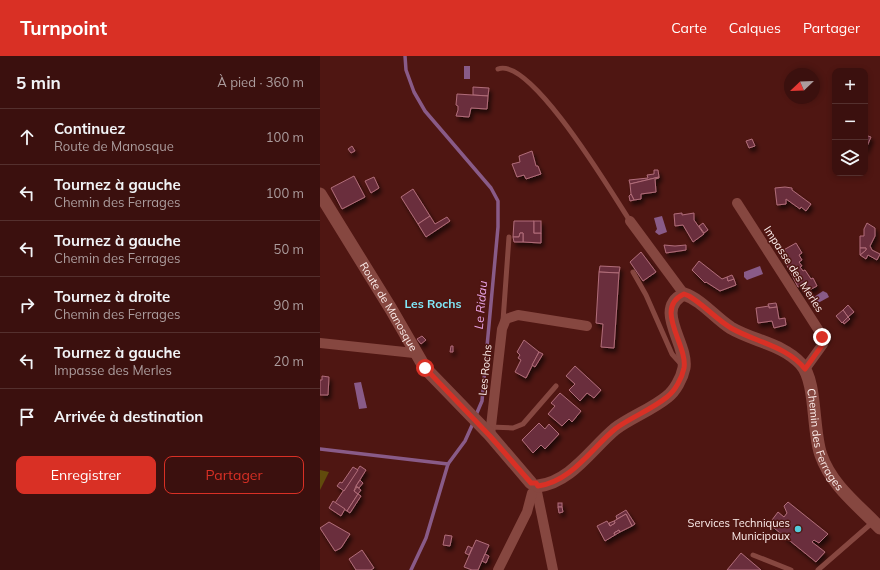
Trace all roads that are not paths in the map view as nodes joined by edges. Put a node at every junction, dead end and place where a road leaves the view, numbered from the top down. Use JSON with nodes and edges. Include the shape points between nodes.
{"nodes":[{"id":1,"x":498,"y":70,"type":"dead end"},
{"id":2,"x":320,"y":194,"type":"edge"},
{"id":3,"x":737,"y":203,"type":"dead end"},
{"id":4,"x":630,"y":221,"type":"joint"},
{"id":5,"x":509,"y":238,"type":"dead end"},
{"id":6,"x":633,"y":272,"type":"dead end"},
{"id":7,"x":684,"y":294,"type":"junction"},
{"id":8,"x":503,"y":324,"type":"junction"},
{"id":9,"x":587,"y":326,"type":"dead end"},
{"id":10,"x":320,"y":343,"type":"edge"},
{"id":11,"x":414,"y":353,"type":"junction"},
{"id":12,"x":684,"y":368,"type":"junction"},
{"id":13,"x":805,"y":369,"type":"junction"},
{"id":14,"x":556,"y":386,"type":"dead end"},
{"id":15,"x":487,"y":430,"type":"junction"},
{"id":16,"x":534,"y":489,"type":"junction"},
{"id":17,"x":877,"y":525,"type":"edge"},
{"id":18,"x":753,"y":555,"type":"dead end"},
{"id":19,"x":498,"y":570,"type":"edge"},
{"id":20,"x":553,"y":570,"type":"edge"},
{"id":21,"x":791,"y":570,"type":"edge"},
{"id":22,"x":818,"y":570,"type":"edge"}],
"edges":[{"from":1,"to":4,"type":"lane","via":[[509,68],[517,73],[551,105],[578,141]]},
{"from":2,"to":11,"type":"street","name":"Route de Manosque","via":[[391,309]]},
{"from":3,"to":13,"type":"street","name":"Impasse des Merles","via":[[822,337],[823,344]]},
{"from":4,"to":7,"type":"street"},
{"from":5,"to":8,"type":"lane"},
{"from":6,"to":12,"type":"lane","via":[[672,354]]},
{"from":7,"to":12,"type":"street","via":[[674,301],[671,318],[683,356]]},
{"from":7,"to":13,"type":"street","via":[[695,299],[731,328],[793,357]]},
{"from":8,"to":9,"type":"street","via":[[508,317],[518,315]]},
{"from":8,"to":15,"type":"street","name":"Les Rochs"},
{"from":10,"to":11,"type":"street"},
{"from":11,"to":15,"type":"street","name":"Route de Manosque","via":[[470,416]]},
{"from":12,"to":16,"type":"street","via":[[677,385],[668,396],[615,430],[557,482]]},
{"from":13,"to":17,"type":"street","name":"Chemin des Ferrages","via":[[821,456],[830,474],[842,489]]},
{"from":14,"to":15,"type":"lane","via":[[523,424],[513,428]]},
{"from":15,"to":16,"type":"street","name":"Route de Manosque"},
{"from":16,"to":19,"type":"street","via":[[527,512]]},
{"from":16,"to":20,"type":"street"},
{"from":17,"to":22,"type":"lane"},
{"from":18,"to":21,"type":"lane"}]}
